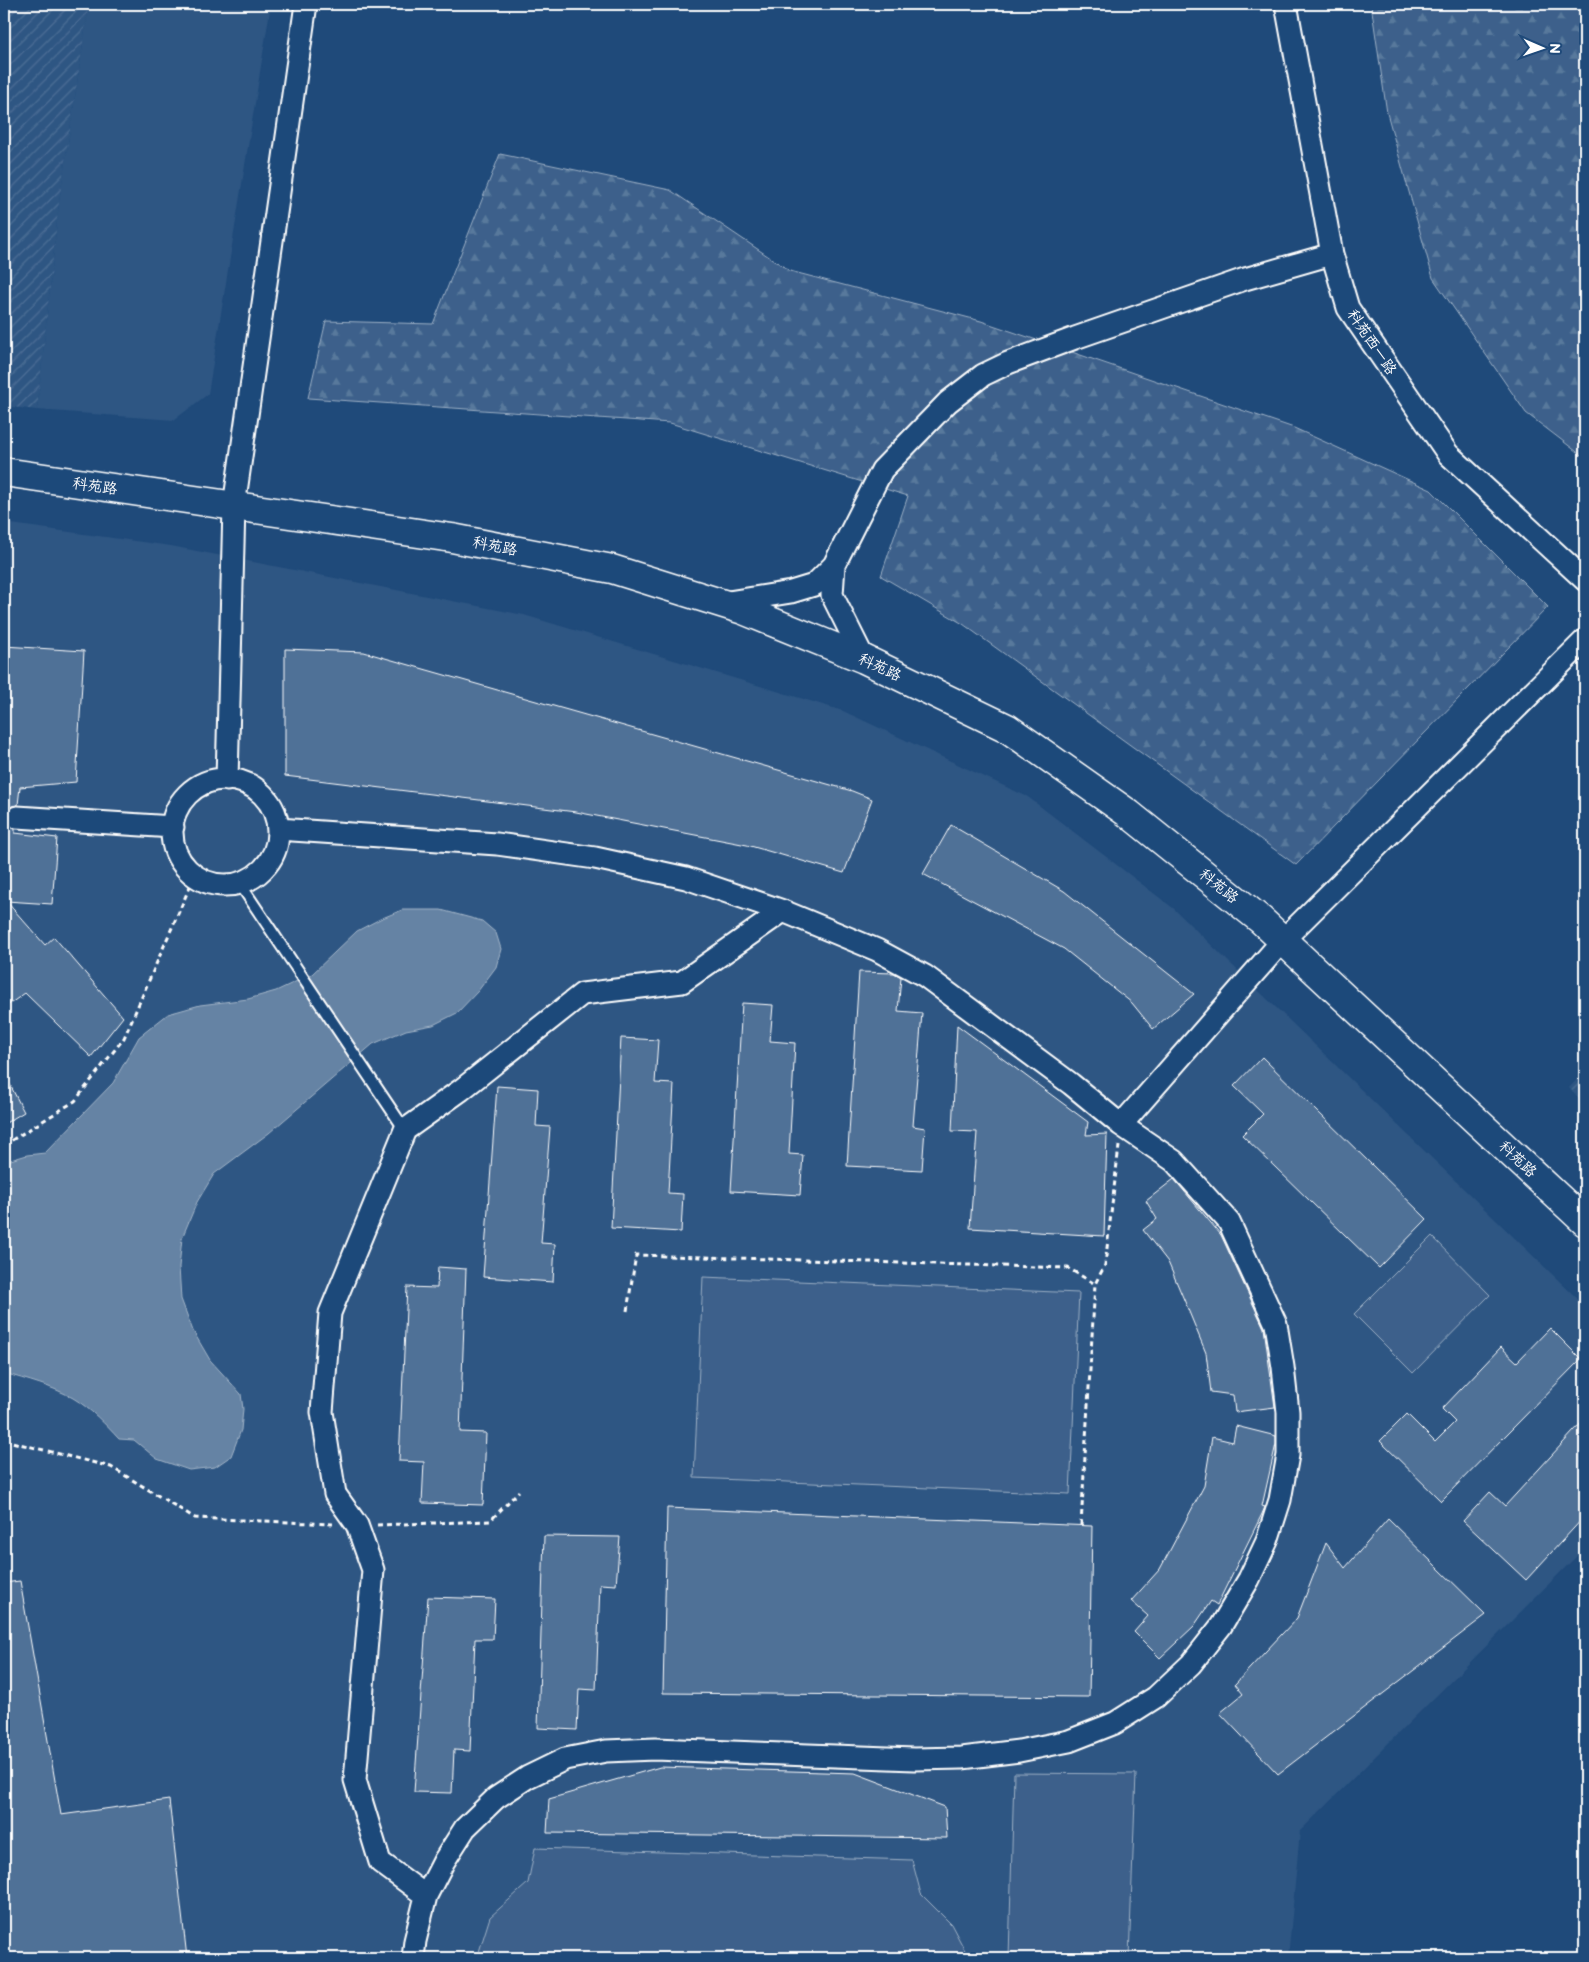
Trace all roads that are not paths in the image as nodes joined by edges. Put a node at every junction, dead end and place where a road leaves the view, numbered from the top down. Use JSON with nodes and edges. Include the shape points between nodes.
{"nodes":[{"id":1,"x":306,"y":4,"type":"edge"},
{"id":2,"x":1286,"y":4,"type":"edge"},
{"id":3,"x":1332,"y":254,"type":"junction"},
{"id":4,"x":4,"y":472,"type":"edge"},
{"id":5,"x":234,"y":506,"type":"junction"},
{"id":6,"x":834,"y":565,"type":"junction"},
{"id":7,"x":1585,"y":580,"type":"edge"},
{"id":8,"x":722,"y":604,"type":"junction"},
{"id":9,"x":1585,"y":640,"type":"edge"},
{"id":10,"x":864,"y":658,"type":"junction"},
{"id":11,"x":227,"y":780,"type":"junction"},
{"id":12,"x":17,"y":817,"type":"dead end"},
{"id":13,"x":172,"y":827,"type":"junction"},
{"id":14,"x":278,"y":829,"type":"junction"},
{"id":15,"x":240,"y":884,"type":"junction"},
{"id":16,"x":783,"y":911,"type":"junction"},
{"id":17,"x":1283,"y":940,"type":"junction"},
{"id":18,"x":1121,"y":1125,"type":"junction"},
{"id":19,"x":405,"y":1130,"type":"junction"},
{"id":20,"x":1585,"y":1222,"type":"edge"},
{"id":21,"x":426,"y":1896,"type":"junction"},
{"id":22,"x":413,"y":1958,"type":"edge"}],
"edges":[{"from":1,"to":5,"type":"street"},
{"from":2,"to":3,"type":"street","name":"科苑西一路"},
{"from":3,"to":6,"type":"street","via":[[1245,279],[1141,315],[983,375],[948,402],[882,470]]},
{"from":3,"to":7,"type":"street","name":"科苑西一路","via":[[1348,308],[1448,454]]},
{"from":4,"to":5,"type":"street","name":"科苑路"},
{"from":5,"to":8,"type":"street","name":"科苑路","via":[[452,538],[603,567]]},
{"from":5,"to":11,"type":"street"},
{"from":6,"to":8,"type":"street","via":[[814,585]]},
{"from":6,"to":10,"type":"street","via":[[832,596]]},
{"from":8,"to":10,"type":"street","name":"科苑路"},
{"from":9,"to":17,"type":"street"},
{"from":10,"to":17,"type":"street","name":"科苑路","via":[[1007,728],[1128,814]]},
{"from":11,"to":13,"type":"street","via":[[217,779],[202,784],[184,797],[174,814]]},
{"from":11,"to":14,"type":"street","via":[[237,780],[258,790],[273,810]]},
{"from":12,"to":13,"type":"street"},
{"from":13,"to":15,"type":"street","via":[[177,857],[194,876],[214,885]]},
{"from":14,"to":15,"type":"street","via":[[272,858],[261,871]]},
{"from":14,"to":16,"type":"street","via":[[497,844],[595,858],[686,878]]},
{"from":15,"to":19,"type":"lane"},
{"from":16,"to":18,"type":"street","via":[[877,950],[925,976]]},
{"from":16,"to":19,"type":"street","via":[[682,982],[582,994]]},
{"from":17,"to":18,"type":"street"},
{"from":17,"to":20,"type":"street","name":"科苑路"},
{"from":18,"to":21,"type":"street","via":[[1174,1161],[1229,1222],[1276,1324],[1283,1367],[1288,1455],[1280,1500],[1267,1541],[1249,1579],[1221,1626],[1191,1664],[1156,1697],[1115,1723],[1069,1741],[1019,1751],[962,1758],[914,1759],[655,1749],[606,1751],[565,1760],[528,1777],[496,1798],[465,1828]]},
{"from":19,"to":21,"type":"street","via":[[330,1313],[322,1412],[335,1494],[357,1525],[373,1570],[355,1780],[380,1862]]},
{"from":21,"to":22,"type":"street"}]}
